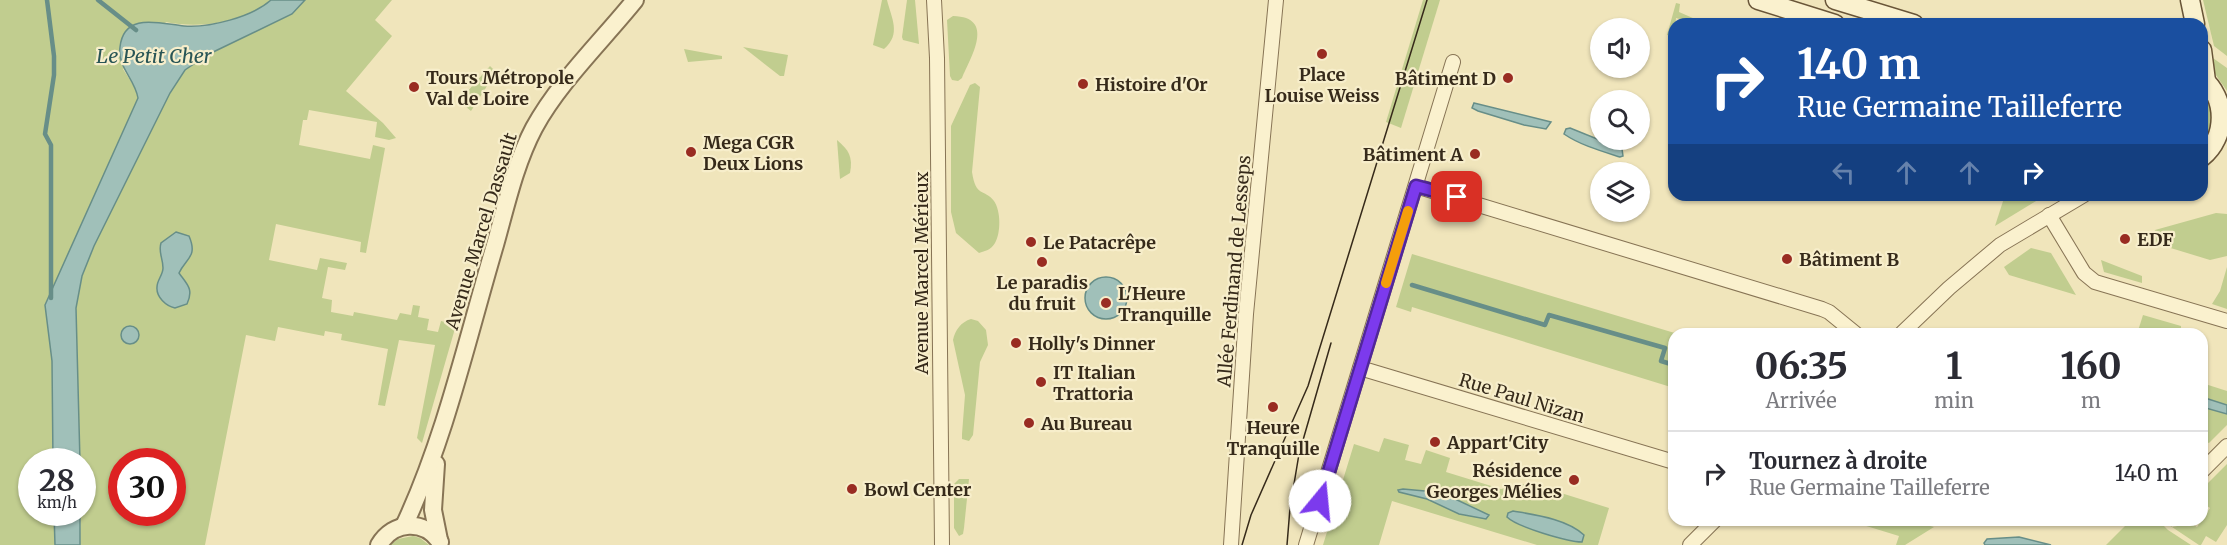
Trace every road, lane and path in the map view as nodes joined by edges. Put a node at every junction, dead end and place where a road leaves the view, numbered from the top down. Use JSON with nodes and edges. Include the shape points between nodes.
{"nodes":[{"id":1,"x":635,"y":0,"type":"edge"},
{"id":2,"x":934,"y":0,"type":"edge"},
{"id":3,"x":1276,"y":0,"type":"edge"},
{"id":4,"x":1758,"y":0,"type":"edge"},
{"id":5,"x":1834,"y":0,"type":"edge"},
{"id":6,"x":1816,"y":18,"type":"edge"},
{"id":7,"x":1894,"y":18,"type":"edge"},
{"id":8,"x":1453,"y":62,"type":"dead end"},
{"id":9,"x":2208,"y":84,"type":"edge"},
{"id":10,"x":2225,"y":109,"type":"edge"},
{"id":11,"x":2214,"y":149,"type":"edge"},
{"id":12,"x":1416,"y":186,"type":"junction"},
{"id":13,"x":2074,"y":201,"type":"edge"},
{"id":14,"x":2049,"y":215,"type":"junction"},
{"id":15,"x":2227,"y":321,"type":"edge"},
{"id":16,"x":1849,"y":328,"type":"edge"},
{"id":17,"x":1907,"y":328,"type":"edge"},
{"id":18,"x":1360,"y":368,"type":"junction"},
{"id":19,"x":441,"y":434,"type":"junction"},
{"id":20,"x":2227,"y":446,"type":"edge"},
{"id":21,"x":1668,"y":460,"type":"edge"},
{"id":22,"x":2208,"y":465,"type":"edge"},
{"id":23,"x":404,"y":526,"type":"junction"},
{"id":24,"x":1709,"y":526,"type":"edge"},
{"id":25,"x":441,"y":542,"type":"edge"},
{"id":26,"x":379,"y":545,"type":"edge"},
{"id":27,"x":942,"y":545,"type":"edge"},
{"id":28,"x":1231,"y":545,"type":"edge"},
{"id":29,"x":1306,"y":545,"type":"edge"},
{"id":30,"x":1690,"y":545,"type":"edge"}],
"edges":[{"from":1,"to":19,"type":"street","name":"Avenue Marcel Dassault","via":[[553,99],[525,146]]},
{"from":2,"to":27,"type":"street","name":"Avenue Marcel Mérieux"},
{"from":3,"to":28,"type":"street","name":"Allée Ferdinand de Lesseps","via":[[1246,314]]},
{"from":4,"to":6,"type":"main road"},
{"from":5,"to":7,"type":"main road"},
{"from":8,"to":12,"type":"street"},
{"from":9,"to":10,"type":"main road"},
{"from":10,"to":11,"type":"main road","via":[[2223,129]]},
{"from":12,"to":16,"type":"street","via":[[1822,309]]},
{"from":12,"to":18,"type":"street"},
{"from":13,"to":14,"type":"street"},
{"from":14,"to":15,"type":"street","via":[[2089,279]]},
{"from":14,"to":17,"type":"street","via":[[2000,245]]},
{"from":18,"to":21,"type":"street","name":"Rue Paul Nizan"},
{"from":18,"to":29,"type":"street"},
{"from":19,"to":23,"type":"street","name":"Avenue Marcel Dassault"},
{"from":19,"to":25,"type":"street","name":"Avenue Marcel Dassault","via":[[433,510]]},
{"from":20,"to":22,"type":"street"},
{"from":23,"to":25,"type":"street","via":[[424,528]]},
{"from":23,"to":26,"type":"street","via":[[388,533]]},
{"from":24,"to":30,"type":"street"}]}
